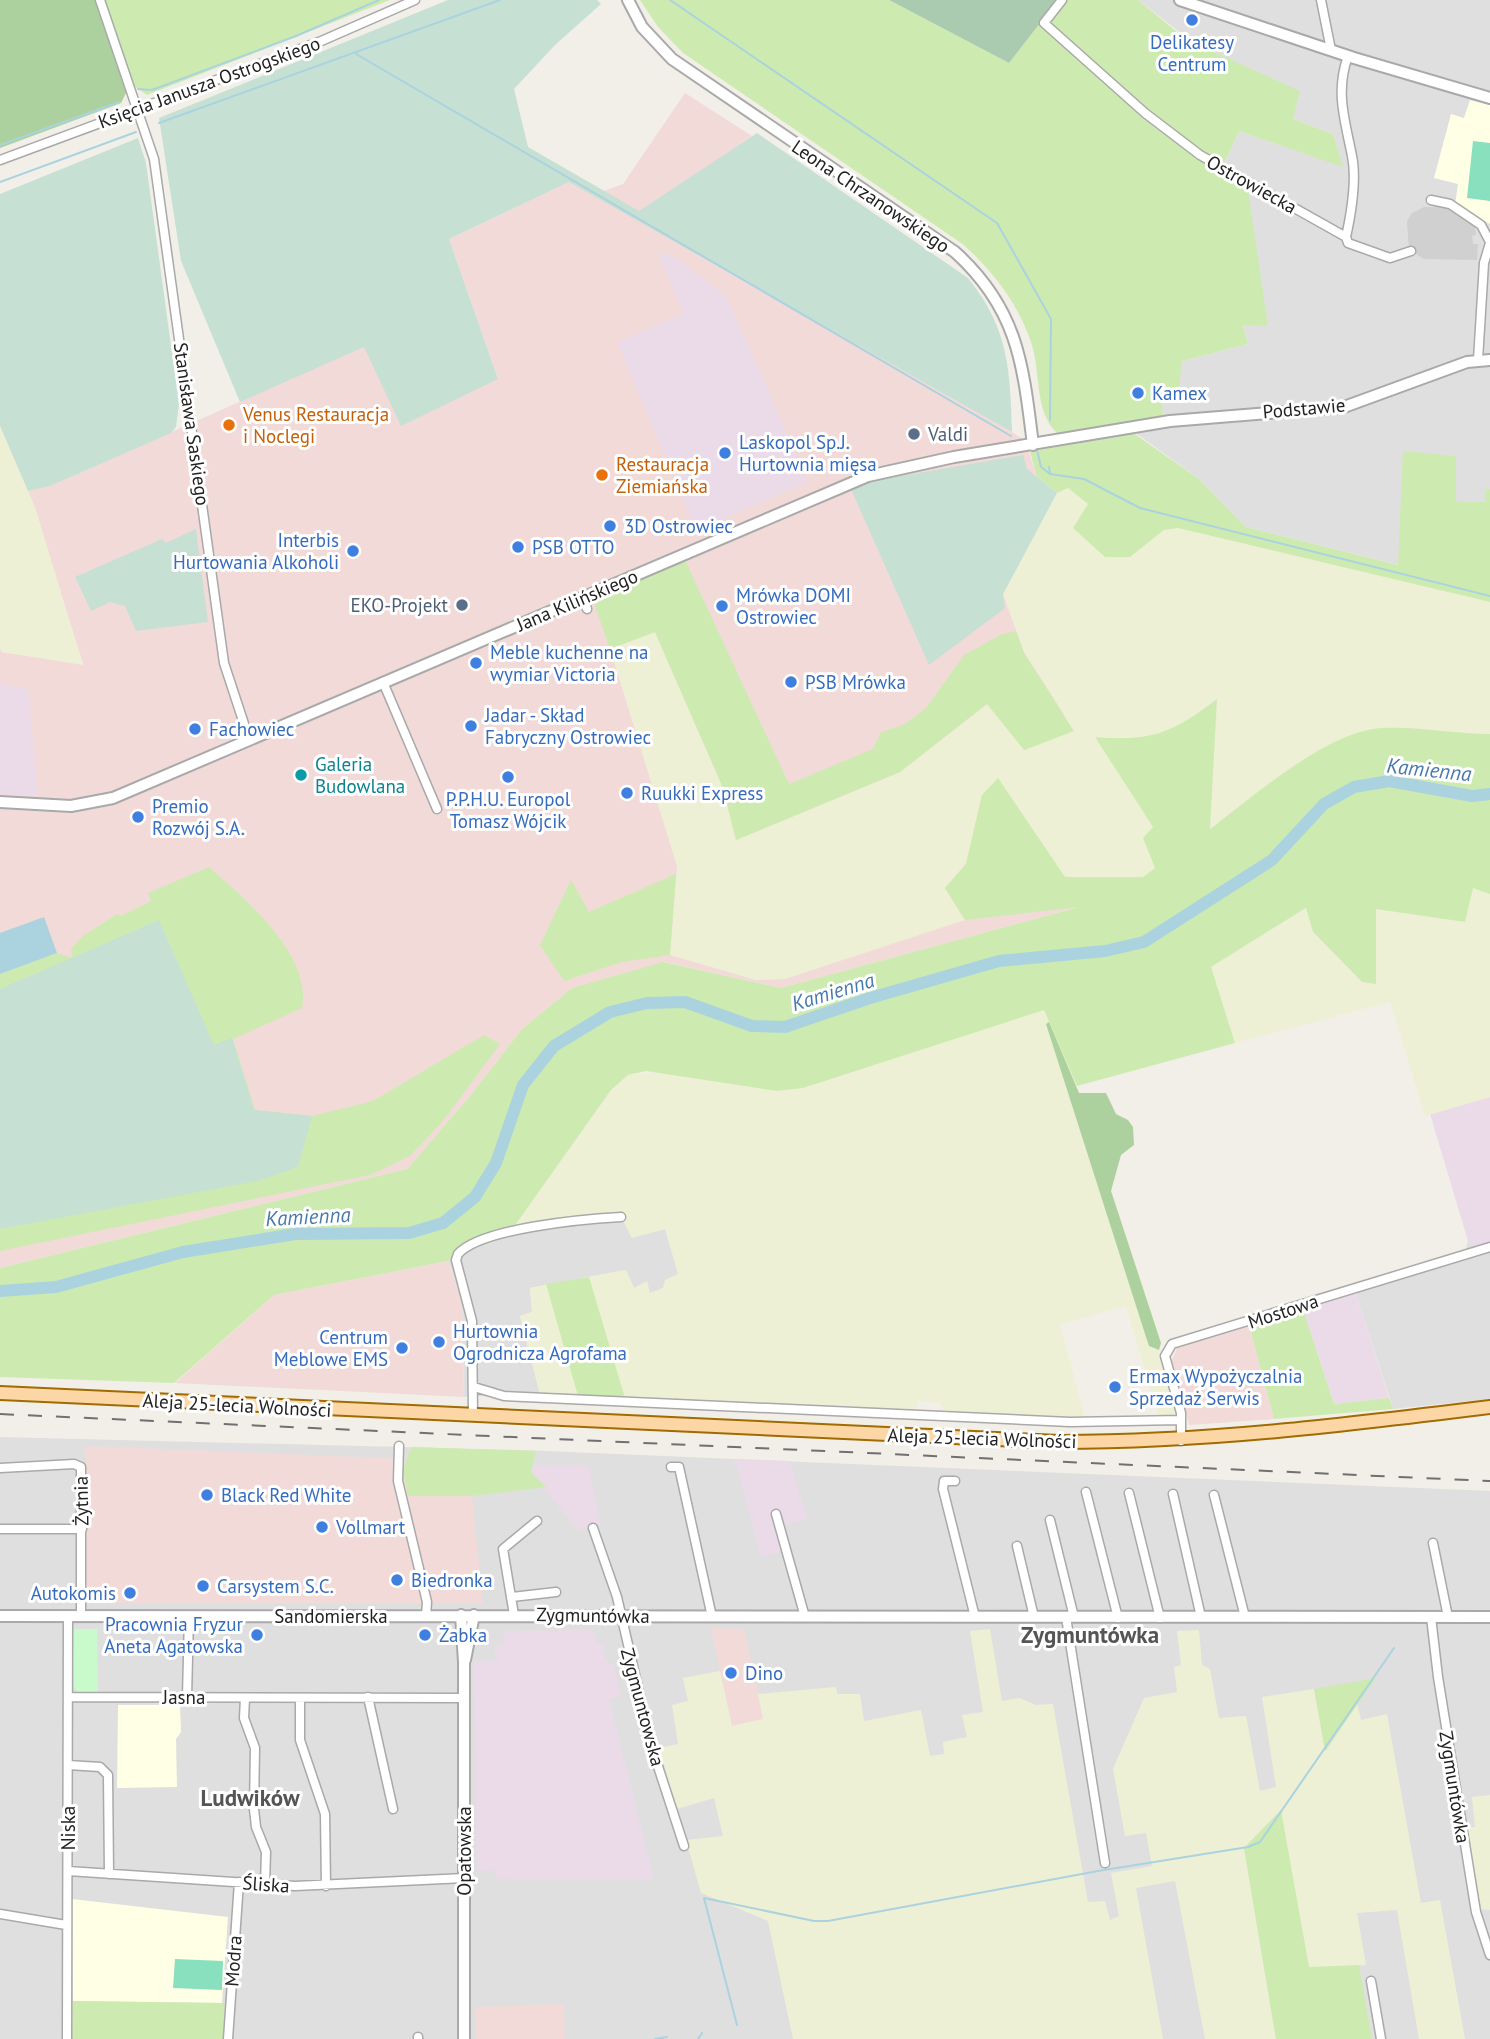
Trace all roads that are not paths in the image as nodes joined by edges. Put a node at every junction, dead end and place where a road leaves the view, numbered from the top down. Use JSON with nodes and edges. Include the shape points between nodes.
{"nodes":[{"id":1,"x":100,"y":0,"type":"edge"},
{"id":2,"x":415,"y":0,"type":"edge"},
{"id":3,"x":628,"y":0,"type":"edge"},
{"id":4,"x":1062,"y":0,"type":"edge"},
{"id":5,"x":1180,"y":0,"type":"edge"},
{"id":6,"x":1321,"y":0,"type":"edge"},
{"id":7,"x":1331,"y":50,"type":"junction"},
{"id":8,"x":1348,"y":56,"type":"junction"},
{"id":9,"x":1490,"y":97,"type":"edge"},
{"id":10,"x":137,"y":108,"type":"junction"},
{"id":11,"x":0,"y":160,"type":"edge"},
{"id":12,"x":1431,"y":201,"type":"dead end"},
{"id":13,"x":1346,"y":237,"type":"junction"},
{"id":14,"x":1490,"y":243,"type":"edge"},
{"id":15,"x":1411,"y":251,"type":"dead end"},
{"id":16,"x":1484,"y":360,"type":"edge"},
{"id":17,"x":1165,"y":422,"type":"joint"},
{"id":18,"x":1033,"y":445,"type":"junction"},
{"id":19,"x":583,"y":596,"type":"junction"},
{"id":20,"x":587,"y":608,"type":"dead end"},
{"id":21,"x":383,"y":682,"type":"junction"},
{"id":22,"x":248,"y":739,"type":"junction"},
{"id":23,"x":0,"y":802,"type":"edge"},
{"id":24,"x":437,"y":808,"type":"dead end"},
{"id":25,"x":621,"y":1217,"type":"dead end"},
{"id":26,"x":1490,"y":1247,"type":"edge"},
{"id":27,"x":474,"y":1387,"type":"junction"},
{"id":28,"x":0,"y":1393,"type":"edge"},
{"id":29,"x":1490,"y":1407,"type":"edge"},
{"id":30,"x":473,"y":1416,"type":"junction"},
{"id":31,"x":1181,"y":1420,"type":"junction"},
{"id":32,"x":1181,"y":1441,"type":"junction"},
{"id":33,"x":399,"y":1446,"type":"dead end"},
{"id":34,"x":671,"y":1467,"type":"dead end"},
{"id":35,"x":0,"y":1468,"type":"edge"},
{"id":36,"x":956,"y":1481,"type":"dead end"},
{"id":37,"x":1086,"y":1492,"type":"dead end"},
{"id":38,"x":1129,"y":1493,"type":"dead end"},
{"id":39,"x":1172,"y":1494,"type":"dead end"},
{"id":40,"x":1214,"y":1495,"type":"dead end"},
{"id":41,"x":776,"y":1514,"type":"dead end"},
{"id":42,"x":1050,"y":1520,"type":"dead end"},
{"id":43,"x":537,"y":1521,"type":"dead end"},
{"id":44,"x":593,"y":1528,"type":"dead end"},
{"id":45,"x":0,"y":1529,"type":"edge"},
{"id":46,"x":82,"y":1529,"type":"junction"},
{"id":47,"x":1433,"y":1543,"type":"dead end"},
{"id":48,"x":1017,"y":1546,"type":"dead end"},
{"id":49,"x":556,"y":1592,"type":"dead end"},
{"id":50,"x":512,"y":1597,"type":"junction"},
{"id":51,"x":461,"y":1615,"type":"junction"},
{"id":52,"x":474,"y":1615,"type":"junction"},
{"id":53,"x":514,"y":1615,"type":"junction"},
{"id":54,"x":0,"y":1616,"type":"edge"},
{"id":55,"x":68,"y":1616,"type":"junction"},
{"id":56,"x":81,"y":1616,"type":"junction"},
{"id":57,"x":188,"y":1616,"type":"junction"},
{"id":58,"x":426,"y":1616,"type":"junction"},
{"id":59,"x":620,"y":1616,"type":"junction"},
{"id":60,"x":712,"y":1617,"type":"junction"},
{"id":61,"x":805,"y":1617,"type":"junction"},
{"id":62,"x":975,"y":1617,"type":"junction"},
{"id":63,"x":1034,"y":1617,"type":"junction"},
{"id":64,"x":1070,"y":1617,"type":"junction"},
{"id":65,"x":1201,"y":1617,"type":"junction"},
{"id":66,"x":1245,"y":1617,"type":"junction"},
{"id":67,"x":1431,"y":1617,"type":"junction"},
{"id":68,"x":1448,"y":1617,"type":"junction"},
{"id":69,"x":1490,"y":1617,"type":"edge"},
{"id":70,"x":1118,"y":1618,"type":"junction"},
{"id":71,"x":1160,"y":1618,"type":"junction"},
{"id":72,"x":464,"y":1662,"type":"junction"},
{"id":73,"x":68,"y":1697,"type":"junction"},
{"id":74,"x":187,"y":1697,"type":"junction"},
{"id":75,"x":368,"y":1697,"type":"junction"},
{"id":76,"x":245,"y":1698,"type":"junction"},
{"id":77,"x":300,"y":1698,"type":"junction"},
{"id":78,"x":464,"y":1698,"type":"junction"},
{"id":79,"x":68,"y":1765,"type":"junction"},
{"id":80,"x":393,"y":1809,"type":"dead end"},
{"id":81,"x":684,"y":1846,"type":"dead end"},
{"id":82,"x":1105,"y":1863,"type":"dead end"},
{"id":83,"x":68,"y":1871,"type":"junction"},
{"id":84,"x":108,"y":1874,"type":"junction"},
{"id":85,"x":465,"y":1878,"type":"junction"},
{"id":86,"x":239,"y":1882,"type":"junction"},
{"id":87,"x":265,"y":1884,"type":"junction"},
{"id":88,"x":326,"y":1886,"type":"junction"},
{"id":89,"x":0,"y":1914,"type":"edge"},
{"id":90,"x":66,"y":1925,"type":"junction"},
{"id":91,"x":1490,"y":1955,"type":"edge"},
{"id":92,"x":1371,"y":1982,"type":"dead end"},
{"id":93,"x":67,"y":2039,"type":"edge"},
{"id":94,"x":228,"y":2039,"type":"edge"},
{"id":95,"x":464,"y":2039,"type":"edge"},
{"id":96,"x":1381,"y":2039,"type":"edge"}],
"edges":[{"from":1,"to":10,"type":"street","name":"Stanisława Saskiego"},
{"from":2,"to":10,"type":"street","name":"Księcia Janusza Ostrogskiego"},
{"from":3,"to":18,"type":"street","name":"Leona Chrzanowskiego","via":[[650,37],[672,59],[955,252],[977,273],[999,301],[1012,329]]},
{"from":4,"to":13,"type":"street","name":"Ostrowiecka","via":[[1044,23],[1145,113],[1200,155]]},
{"from":5,"to":7,"type":"street"},
{"from":6,"to":7,"type":"street"},
{"from":7,"to":8,"type":"street"},
{"from":8,"to":9,"type":"street"},
{"from":8,"to":13,"type":"street","via":[[1340,86],[1353,165]]},
{"from":10,"to":11,"type":"street","name":"Księcia Janusza Ostrogskiego"},
{"from":10,"to":22,"type":"street","name":"Stanisława Saskiego","via":[[159,184],[224,663]]},
{"from":12,"to":14,"type":"street","via":[[1450,204],[1481,225]]},
{"from":13,"to":15,"type":"street","via":[[1348,243],[1390,258]]},
{"from":14,"to":16,"type":"street","via":[[1483,263]]},
{"from":16,"to":17,"type":"street","name":"Podstawie","via":[[1344,407]]},
{"from":17,"to":18,"type":"street","name":"Jana Kilińskiego"},
{"from":18,"to":19,"type":"street","name":"Jana Kilińskiego","via":[[867,476]]},
{"from":19,"to":20,"type":"street"},
{"from":19,"to":21,"type":"street","name":"Jana Kilińskiego"},
{"from":21,"to":22,"type":"street","name":"Jana Kilińskiego"},
{"from":21,"to":24,"type":"street"},
{"from":22,"to":23,"type":"street","name":"Jana Kilińskiego","via":[[92,804]]},
{"from":25,"to":27,"type":"street","via":[[511,1231],[458,1254],[472,1321]]},
{"from":26,"to":31,"type":"street","name":"Mostowa","via":[[1172,1344],[1165,1356]]},
{"from":27,"to":30,"type":"street"},
{"from":27,"to":31,"type":"street","via":[[504,1396],[961,1419]]},
{"from":28,"to":30,"type":"main road","name":"Aleja 25-lecia Wolności"},
{"from":29,"to":32,"type":"main road","name":"Aleja 25-lecia Wolności"},
{"from":30,"to":32,"type":"main road","name":"Aleja 25-lecia Wolności","via":[[1047,1441]]},
{"from":31,"to":32,"type":"street","name":"Mostowa"},
{"from":33,"to":58,"type":"street","via":[[398,1481]]},
{"from":34,"to":60,"type":"street","via":[[679,1467]]},
{"from":35,"to":46,"type":"street","name":"Żytnia","via":[[80,1466]]},
{"from":36,"to":62,"type":"street","via":[[944,1481],[943,1489]]},
{"from":37,"to":70,"type":"street"},
{"from":38,"to":71,"type":"street"},
{"from":39,"to":65,"type":"street"},
{"from":40,"to":66,"type":"street"},
{"from":41,"to":61,"type":"street"},
{"from":42,"to":64,"type":"street"},
{"from":43,"to":50,"type":"street","via":[[503,1549]]},
{"from":44,"to":59,"type":"street","name":"Zygmuntowska"},
{"from":45,"to":46,"type":"street"},
{"from":46,"to":56,"type":"street","name":"Żytnia"},
{"from":47,"to":68,"type":"street"},
{"from":48,"to":63,"type":"street"},
{"from":49,"to":50,"type":"street"},
{"from":50,"to":53,"type":"street"},
{"from":51,"to":52,"type":"street","name":"Sandomierska"},
{"from":51,"to":58,"type":"street","name":"Sandomierska"},
{"from":51,"to":72,"type":"street","name":"Opatowska"},
{"from":52,"to":53,"type":"street","name":"Zygmuntówka"},
{"from":52,"to":72,"type":"street","name":"Opatowska"},
{"from":53,"to":59,"type":"street","name":"Zygmuntówka"},
{"from":54,"to":55,"type":"street","name":"Sandomierska"},
{"from":55,"to":56,"type":"street","name":"Sandomierska"},
{"from":55,"to":73,"type":"street","name":"Niska"},
{"from":56,"to":57,"type":"street","name":"Sandomierska"},
{"from":57,"to":58,"type":"street","name":"Sandomierska"},
{"from":57,"to":74,"type":"street"},
{"from":59,"to":60,"type":"street","name":"Zygmuntówka"},
{"from":59,"to":81,"type":"street","name":"Zygmuntowska","via":[[652,1748]]},
{"from":60,"to":61,"type":"street","name":"Zygmuntówka"},
{"from":61,"to":62,"type":"street","name":"Zygmuntówka"},
{"from":62,"to":63,"type":"street","name":"Zygmuntówka"},
{"from":63,"to":64,"type":"street","name":"Zygmuntówka"},
{"from":64,"to":70,"type":"street","name":"Zygmuntówka"},
{"from":64,"to":82,"type":"street"},
{"from":65,"to":66,"type":"street","name":"Zygmuntówka"},
{"from":65,"to":71,"type":"street","name":"Zygmuntówka"},
{"from":66,"to":67,"type":"street","name":"Zygmuntówka"},
{"from":67,"to":68,"type":"street","name":"Zygmuntówka"},
{"from":67,"to":91,"type":"street","name":"Zygmuntówka","via":[[1476,1912]]},
{"from":68,"to":69,"type":"street","name":"Zygmuntówka"},
{"from":70,"to":71,"type":"street","name":"Zygmuntówka"},
{"from":72,"to":78,"type":"street","name":"Opatowska"},
{"from":73,"to":74,"type":"street","name":"Jasna"},
{"from":73,"to":79,"type":"street","name":"Niska"},
{"from":74,"to":76,"type":"street","name":"Jasna"},
{"from":75,"to":77,"type":"street","name":"Jasna"},
{"from":75,"to":78,"type":"street","name":"Jasna"},
{"from":75,"to":80,"type":"street"},
{"from":76,"to":77,"type":"street","name":"Jasna"},
{"from":76,"to":87,"type":"street","via":[[244,1718],[255,1748],[254,1809],[265,1852]]},
{"from":77,"to":88,"type":"street","via":[[300,1740],[326,1814]]},
{"from":78,"to":85,"type":"street","name":"Opatowska"},
{"from":79,"to":83,"type":"street","name":"Niska"},
{"from":79,"to":84,"type":"street","via":[[100,1767],[108,1775]]},
{"from":83,"to":84,"type":"street","name":"Śliska"},
{"from":83,"to":90,"type":"street","name":"Niska"},
{"from":84,"to":86,"type":"street","name":"Śliska"},
{"from":85,"to":88,"type":"street","name":"Śliska"},
{"from":85,"to":95,"type":"street","name":"Opatowska"},
{"from":86,"to":87,"type":"street","name":"Śliska"},
{"from":86,"to":94,"type":"street","name":"Modra"},
{"from":87,"to":88,"type":"street","name":"Śliska"},
{"from":89,"to":90,"type":"street"},
{"from":90,"to":93,"type":"street","name":"Niska"},
{"from":92,"to":96,"type":"street"}]}
